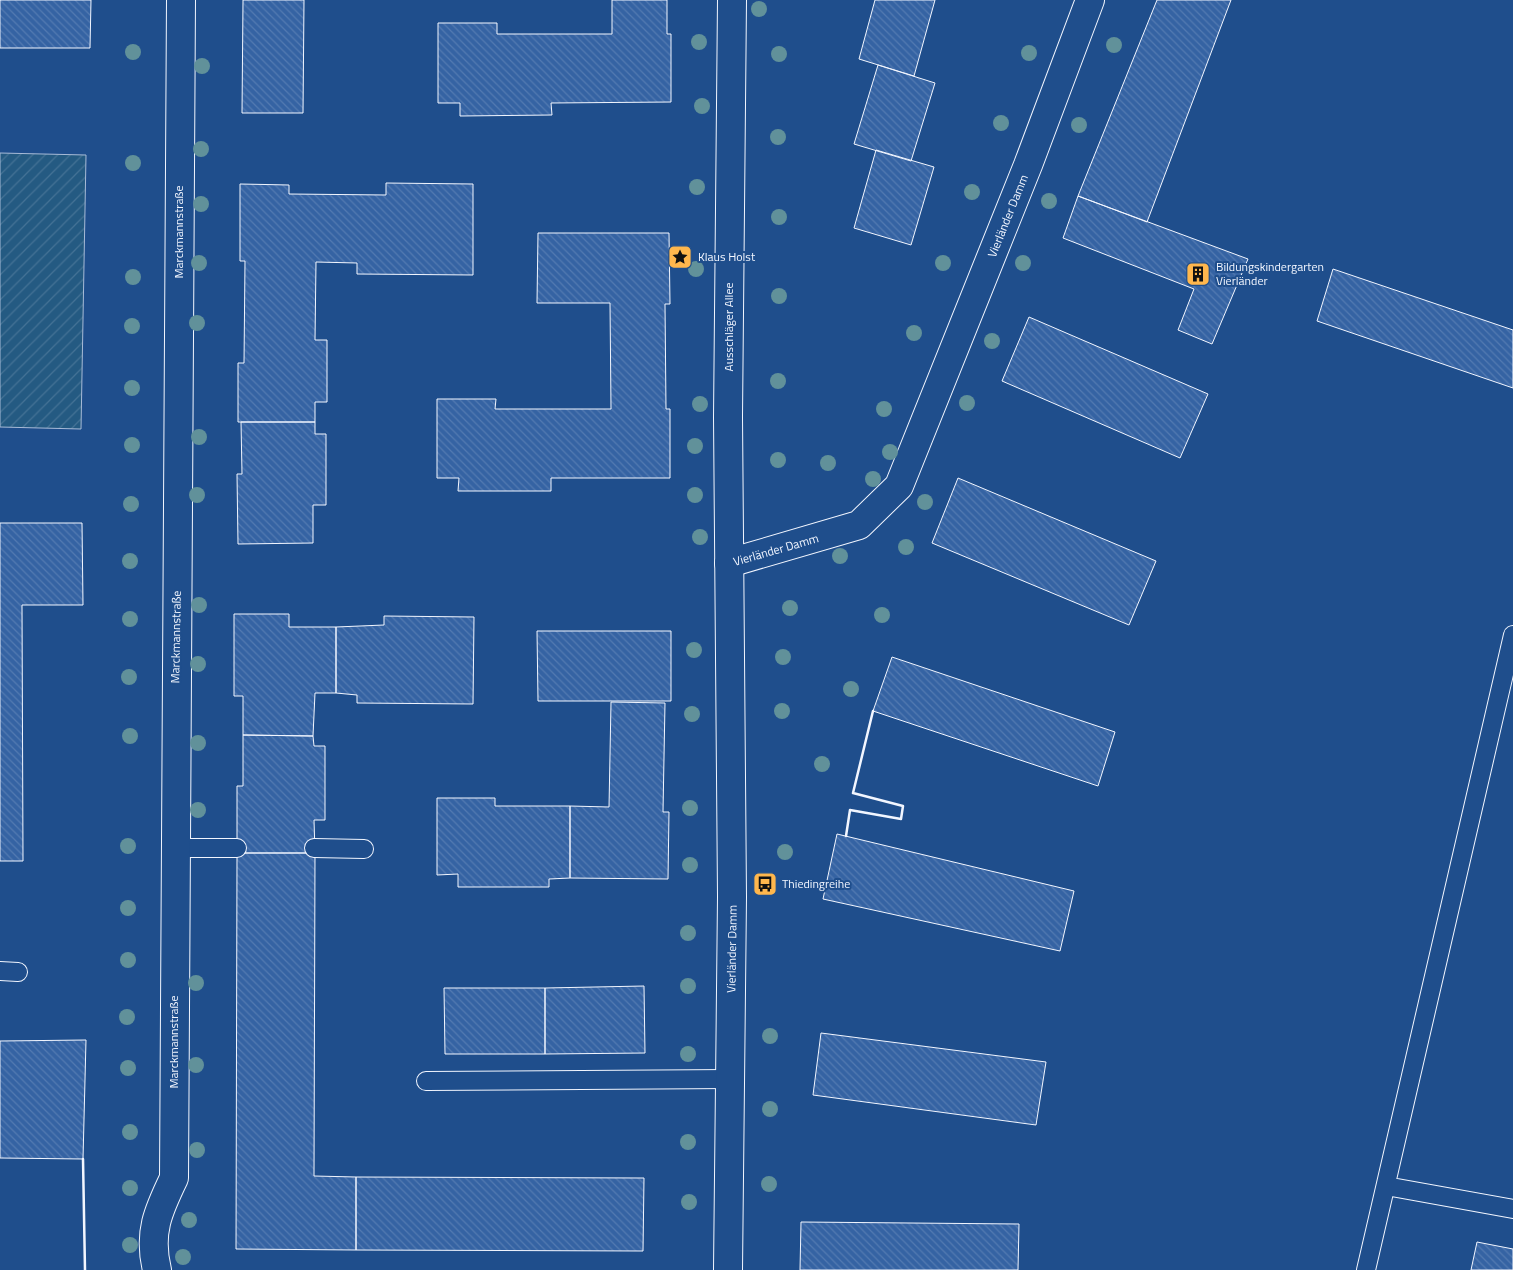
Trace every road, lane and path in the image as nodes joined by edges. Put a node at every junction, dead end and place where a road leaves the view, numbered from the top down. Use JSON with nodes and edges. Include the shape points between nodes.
{"nodes":[{"id":1,"x":181,"y":0,"type":"edge"},
{"id":2,"x":732,"y":0,"type":"edge"},
{"id":3,"x":1090,"y":0,"type":"edge"},
{"id":4,"x":729,"y":563,"type":"junction"},
{"id":5,"x":1513,"y":635,"type":"edge"},
{"id":6,"x":174,"y":848,"type":"junction"},
{"id":7,"x":237,"y":848,"type":"dead end"},
{"id":8,"x":314,"y":848,"type":"dead end"},
{"id":9,"x":364,"y":848,"type":"dead end"},
{"id":10,"x":0,"y":971,"type":"edge"},
{"id":11,"x":18,"y":972,"type":"dead end"},
{"id":12,"x":730,"y":1079,"type":"junction"},
{"id":13,"x":426,"y":1081,"type":"dead end"},
{"id":14,"x":1386,"y":1186,"type":"junction"},
{"id":15,"x":1513,"y":1209,"type":"edge"},
{"id":16,"x":157,"y":1270,"type":"edge"},
{"id":17,"x":728,"y":1270,"type":"edge"},
{"id":18,"x":1366,"y":1270,"type":"edge"}],
"edges":[{"from":1,"to":6,"type":"street","name":"Marckmannstraße"},
{"from":2,"to":4,"type":"street","name":"Ausschläger Allee"},
{"from":3,"to":4,"type":"street","name":"Vierländer Damm","via":[[1028,166],[899,486],[859,526]]},
{"from":4,"to":12,"type":"street","name":"Vierländer Damm"},
{"from":5,"to":14,"type":"lane"},
{"from":6,"to":7,"type":"lane"},
{"from":6,"to":16,"type":"street","name":"Marckmannstraße","via":[[174,1178],[156,1216],[153,1234]]},
{"from":8,"to":9,"type":"lane"},
{"from":10,"to":11,"type":"lane"},
{"from":12,"to":13,"type":"lane"},
{"from":12,"to":17,"type":"street","name":"Vierländer Damm"},
{"from":14,"to":15,"type":"lane"},
{"from":14,"to":18,"type":"lane"}]}
